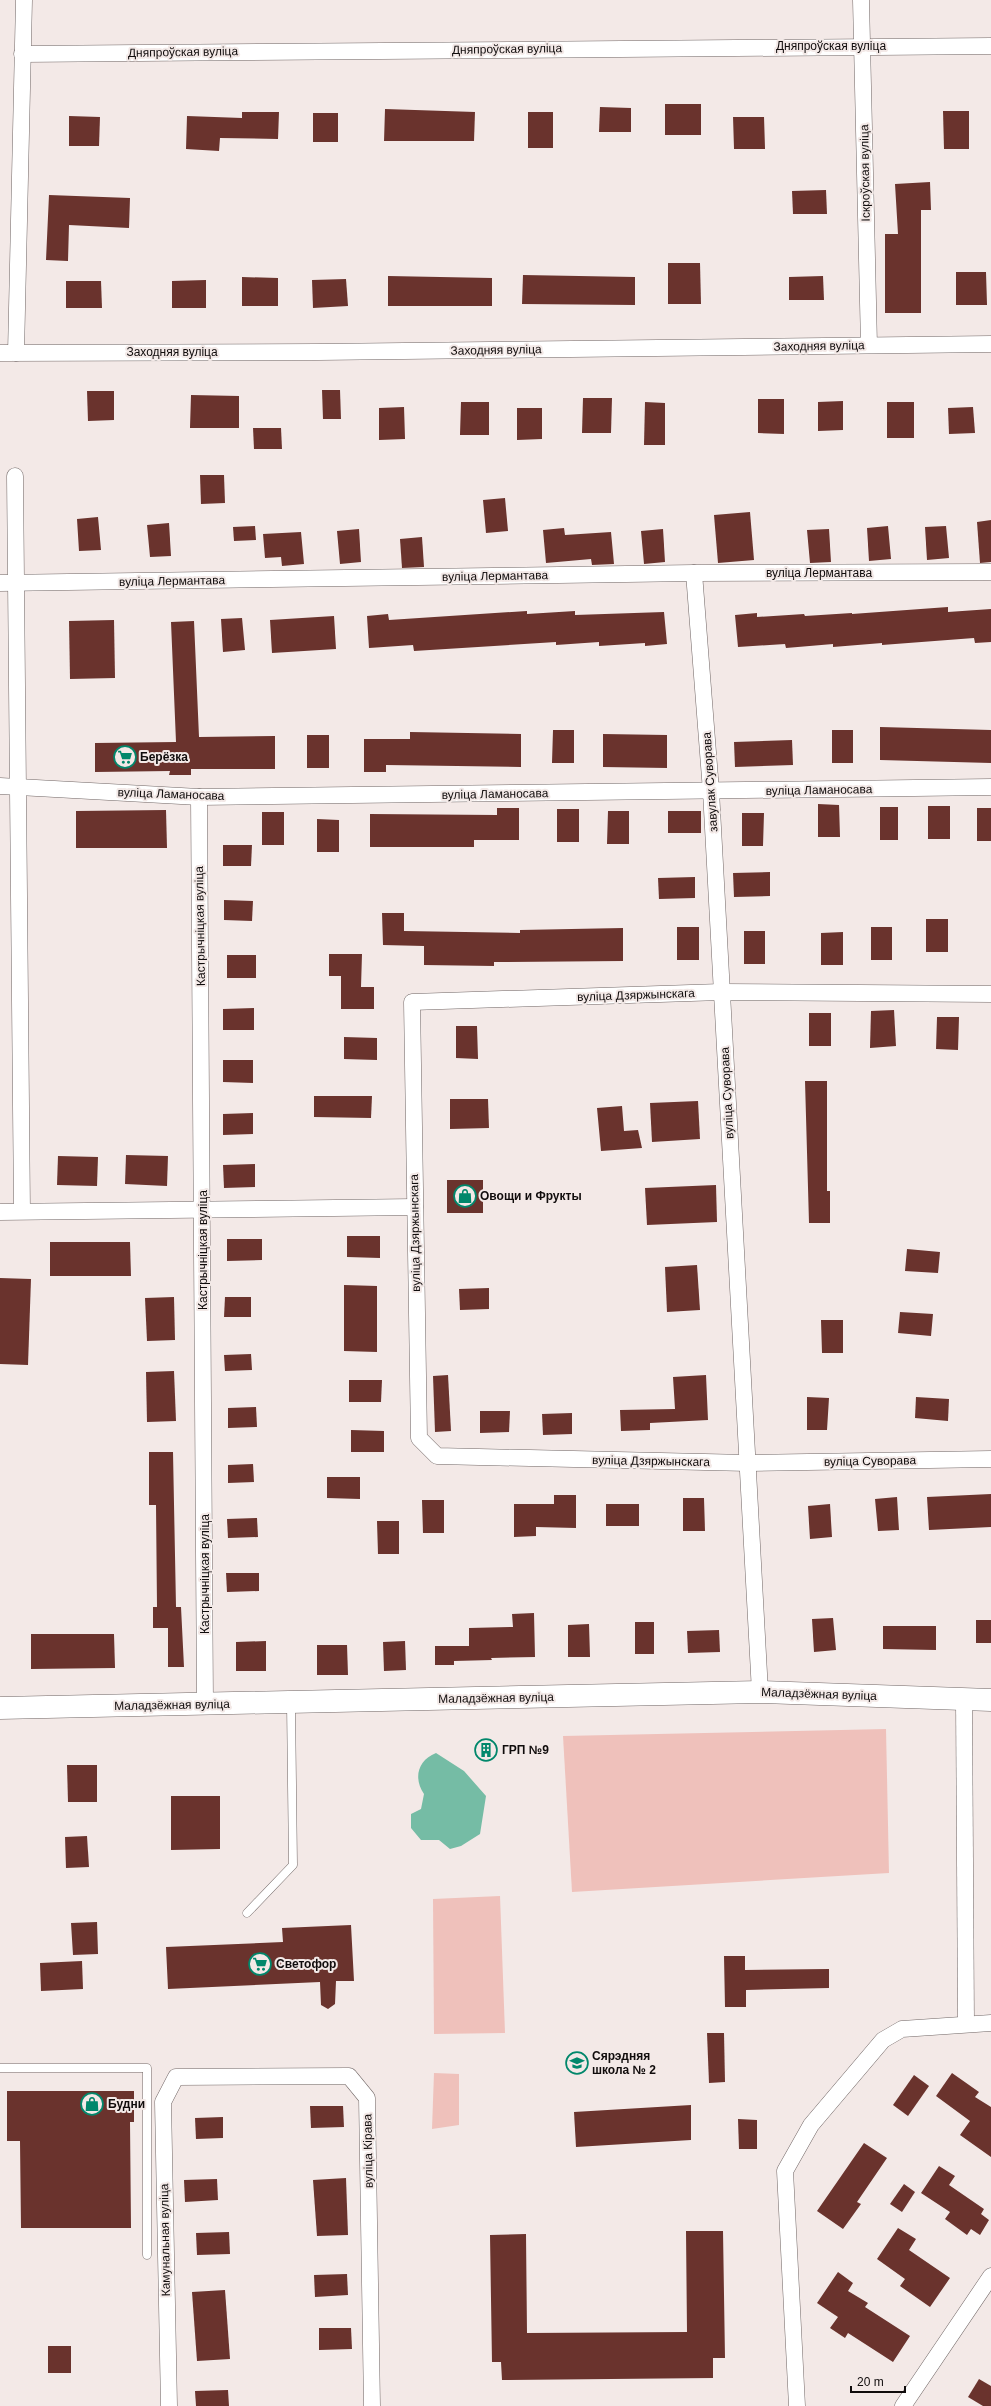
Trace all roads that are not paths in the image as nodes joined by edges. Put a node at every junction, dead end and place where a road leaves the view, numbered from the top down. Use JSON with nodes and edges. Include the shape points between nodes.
{"nodes":[{"id":1,"x":24,"y":0,"type":"edge"},
{"id":2,"x":861,"y":0,"type":"edge"},
{"id":3,"x":862,"y":46,"type":"junction"},
{"id":4,"x":991,"y":46,"type":"edge"},
{"id":5,"x":22,"y":54,"type":"junction"},
{"id":6,"x":991,"y":344,"type":"edge"},
{"id":7,"x":869,"y":345,"type":"junction"},
{"id":8,"x":0,"y":353,"type":"edge"},
{"id":9,"x":16,"y":353,"type":"junction"},
{"id":10,"x":15,"y":476,"type":"dead end"},
{"id":11,"x":991,"y":572,"type":"edge"},
{"id":12,"x":694,"y":573,"type":"junction"},
{"id":13,"x":0,"y":583,"type":"edge"},
{"id":14,"x":16,"y":583,"type":"junction"},
{"id":15,"x":0,"y":786,"type":"edge"},
{"id":16,"x":18,"y":787,"type":"junction"},
{"id":17,"x":991,"y":787,"type":"edge"},
{"id":18,"x":711,"y":792,"type":"junction"},
{"id":19,"x":199,"y":796,"type":"junction"},
{"id":20,"x":722,"y":992,"type":"junction"},
{"id":21,"x":991,"y":994,"type":"edge"},
{"id":22,"x":415,"y":1207,"type":"junction"},
{"id":23,"x":203,"y":1210,"type":"junction"},
{"id":24,"x":0,"y":1212,"type":"edge"},
{"id":25,"x":22,"y":1212,"type":"junction"},
{"id":26,"x":991,"y":1458,"type":"edge"},
{"id":27,"x":748,"y":1463,"type":"junction"},
{"id":28,"x":760,"y":1692,"type":"junction"},
{"id":29,"x":964,"y":1699,"type":"junction"},
{"id":30,"x":991,"y":1700,"type":"edge"},
{"id":31,"x":291,"y":1703,"type":"junction"},
{"id":32,"x":205,"y":1704,"type":"junction"},
{"id":33,"x":0,"y":1708,"type":"edge"},
{"id":34,"x":247,"y":1913,"type":"dead end"},
{"id":35,"x":991,"y":2023,"type":"edge"},
{"id":36,"x":966,"y":2024,"type":"junction"},
{"id":37,"x":0,"y":2068,"type":"edge"},
{"id":38,"x":176,"y":2078,"type":"joint"},
{"id":39,"x":147,"y":2255,"type":"dead end"},
{"id":40,"x":991,"y":2276,"type":"edge"},
{"id":41,"x":169,"y":2406,"type":"edge"},
{"id":42,"x":372,"y":2406,"type":"edge"},
{"id":43,"x":797,"y":2406,"type":"edge"},
{"id":44,"x":903,"y":2406,"type":"edge"}],
"edges":[{"from":1,"to":5,"type":"street"},
{"from":2,"to":3,"type":"street","name":"Іскроўская вуліца"},
{"from":3,"to":4,"type":"street","name":"Дняпроўская вуліца"},
{"from":3,"to":5,"type":"street","name":"Дняпроўская вуліца"},
{"from":3,"to":7,"type":"street","name":"Іскроўская вуліца"},
{"from":5,"to":9,"type":"street"},
{"from":6,"to":7,"type":"street","name":"Заходняя вуліца"},
{"from":7,"to":9,"type":"street","name":"Заходняя вуліца"},
{"from":8,"to":9,"type":"street","name":"Заходняя вуліца"},
{"from":10,"to":14,"type":"street"},
{"from":11,"to":12,"type":"street","name":"вуліца Лермантава"},
{"from":12,"to":14,"type":"street","name":"вуліца Лермантава"},
{"from":12,"to":18,"type":"street","name":"завулак Суворава"},
{"from":13,"to":14,"type":"street","name":"вуліца Лермантава"},
{"from":14,"to":16,"type":"street"},
{"from":15,"to":16,"type":"street","name":"вуліца Ламаносава"},
{"from":16,"to":19,"type":"street","name":"вуліца Ламаносава"},
{"from":16,"to":25,"type":"street"},
{"from":17,"to":18,"type":"street","name":"вуліца Ламаносава"},
{"from":18,"to":19,"type":"street","name":"вуліца Ламаносава"},
{"from":18,"to":20,"type":"street","name":"завулак Суворава"},
{"from":19,"to":23,"type":"street","name":"Кастрычніцкая вуліца"},
{"from":20,"to":21,"type":"street"},
{"from":20,"to":22,"type":"street","name":"вуліца Дзяржынскага","via":[[412,1002]]},
{"from":20,"to":27,"type":"street","name":"вуліца Суворава"},
{"from":22,"to":23,"type":"street"},
{"from":22,"to":27,"type":"street","name":"вуліца Дзяржынскага","via":[[419,1438],[437,1456]]},
{"from":23,"to":25,"type":"street"},
{"from":23,"to":32,"type":"street","name":"Кастрычніцкая вуліца"},
{"from":24,"to":25,"type":"street"},
{"from":26,"to":27,"type":"street","name":"вуліца Суворава"},
{"from":27,"to":28,"type":"street","name":"вуліца Суворава"},
{"from":28,"to":29,"type":"street","name":"Маладзёжная вуліца"},
{"from":28,"to":31,"type":"street","name":"Маладзёжная вуліца"},
{"from":29,"to":30,"type":"street","name":"Маладзёжная вуліца"},
{"from":29,"to":36,"type":"street"},
{"from":31,"to":32,"type":"street","name":"Маладзёжная вуліца"},
{"from":31,"to":34,"type":"lane","via":[[293,1865]]},
{"from":32,"to":33,"type":"street","name":"Маладзёжная вуліца"},
{"from":35,"to":36,"type":"street"},
{"from":36,"to":43,"type":"street","via":[[902,2029],[882,2040],[811,2125],[786,2171]]},
{"from":37,"to":39,"type":"lane","via":[[147,2068]]},
{"from":38,"to":41,"type":"street","name":"Камунальная вуліца","via":[[163,2102]]},
{"from":38,"to":42,"type":"street","name":"вуліца Кірава","via":[[349,2076],[367,2098]]},
{"from":40,"to":44,"type":"street"}]}
